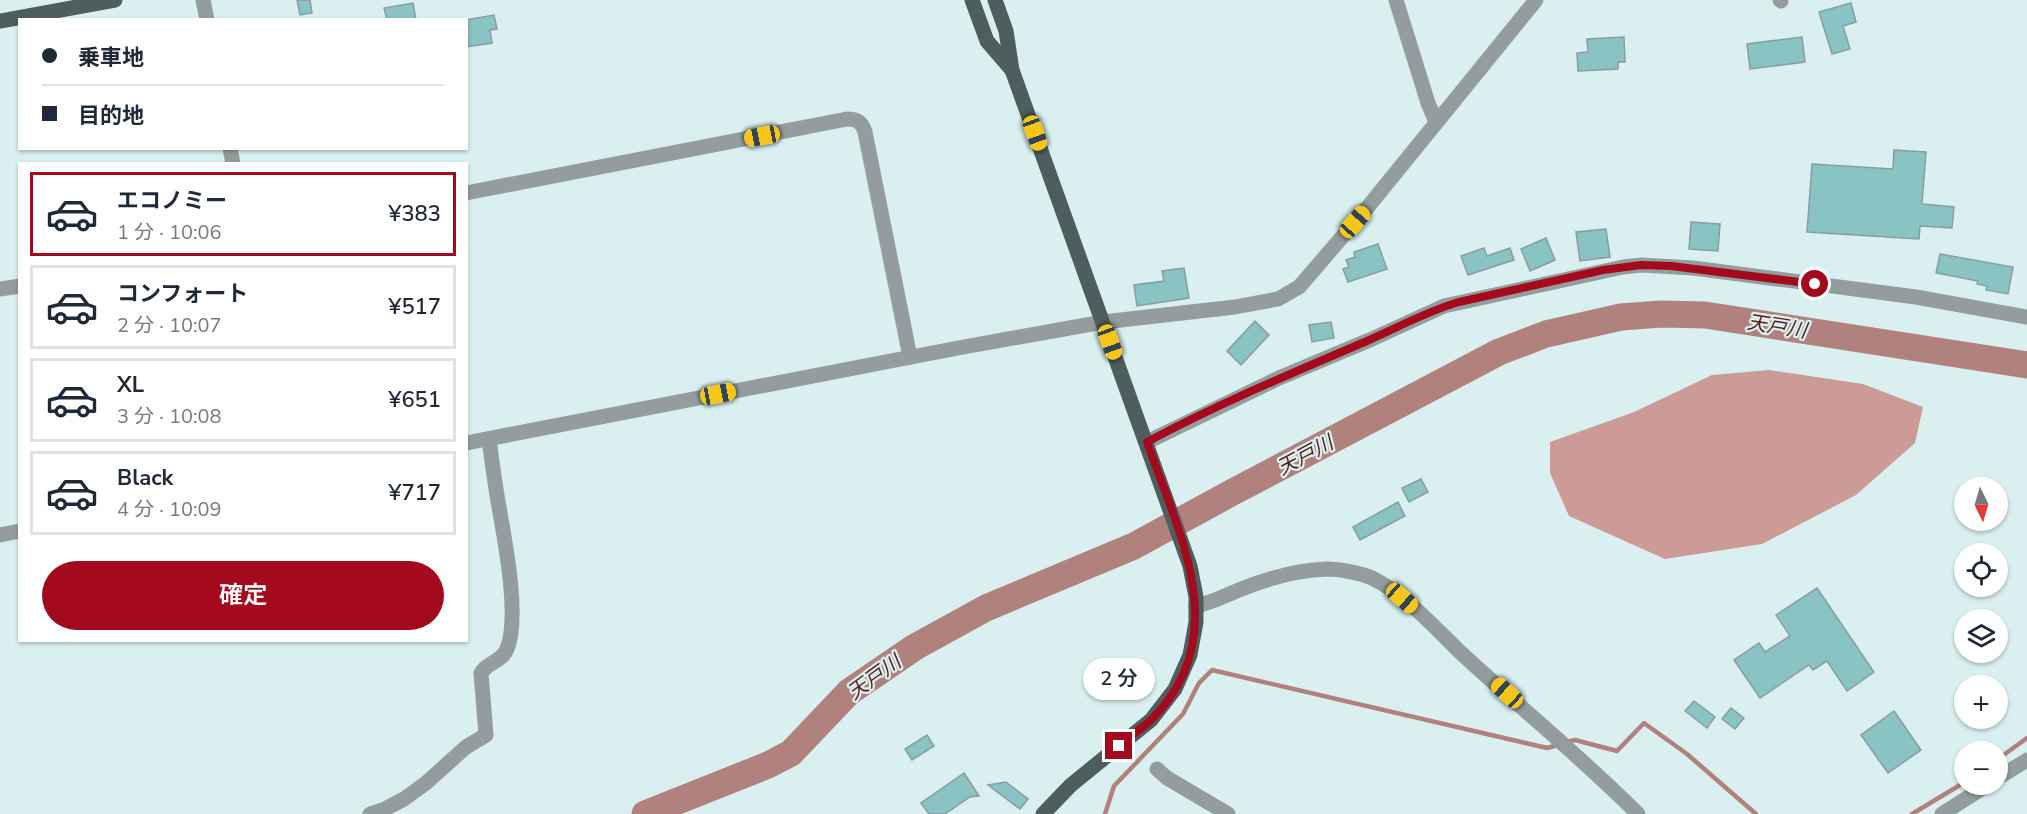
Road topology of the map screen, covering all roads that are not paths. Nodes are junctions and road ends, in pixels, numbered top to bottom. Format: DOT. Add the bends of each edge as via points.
graph roads {
  1 [pos="115,0"];
  2 [pos="203,0"];
  3 [pos="972,0"];
  4 [pos="995,0"];
  5 [pos="1396,0"];
  6 [pos="1536,0"];
  7 [pos="207,18"];
  8 [pos="0,21"];
  9 [pos="1012,70"];
  10 [pos="1436,122"];
  11 [pos="468,193"];
  12 [pos="18,286"];
  13 [pos="0,289"];
  14 [pos="2027,317"];
  15 [pos="1103,322"];
  16 [pos="910,357"];
  17 [pos="489,439"];
  18 [pos="1147,442"];
  19 [pos="468,443"];
  20 [pos="18,531"];
  21 [pos="0,535"];
  22 [pos="1196,606"];
  23 [pos="2027,760"];
  24 [pos="1157,769"];
  25 [pos="2008,772"];
  26 [pos="1971,795"];
  27 [pos="370,814"];
  28 [pos="1043,814"];
  29 [pos="1228,814"];
  30 [pos="1638,814"];
  31 [pos="1941,814"];
  1 -- 8 [label="main road"];
  2 -- 7 [label="street"];
  3 -- 9 [label="main road" via="987,41"];
  4 -- 9 [label="main road" via="1006,32"];
  5 -- 10 [label="street"];
  6 -- 10 [label="street"];
  9 -- 15 [label="main road"];
  10 -- 15 [label="street" via="1367,208 1289,294 1234,307"];
  11 -- 16 [label="street" via="856,119 865,132"];
  12 -- 13 [label="street"];
  14 -- 18 [label="street" via="1916,297 1671,266 1623,267 1444,306 1279,378"];
  15 -- 16 [label="street"];
  15 -- 18 [label="main road"];
  16 -- 17 [label="street"];
  17 -- 19 [label="street"];
  17 -- 27 [label="street" via="507,556 512,621 505,654 481,673 486,735 404,799"];
  18 -- 22 [label="main road" via="1190,566"];
  20 -- 21 [label="street"];
  22 -- 28 [label="main road" via="1190,655 1175,689 1151,720 1071,785"];
  22 -- 30 [label="street" via="1292,573 1329,569 1370,577 1428,620"];
  23 -- 25 [label="street"];
  24 -- 29 [label="street"];
  26 -- 31 [label="street"];
}
